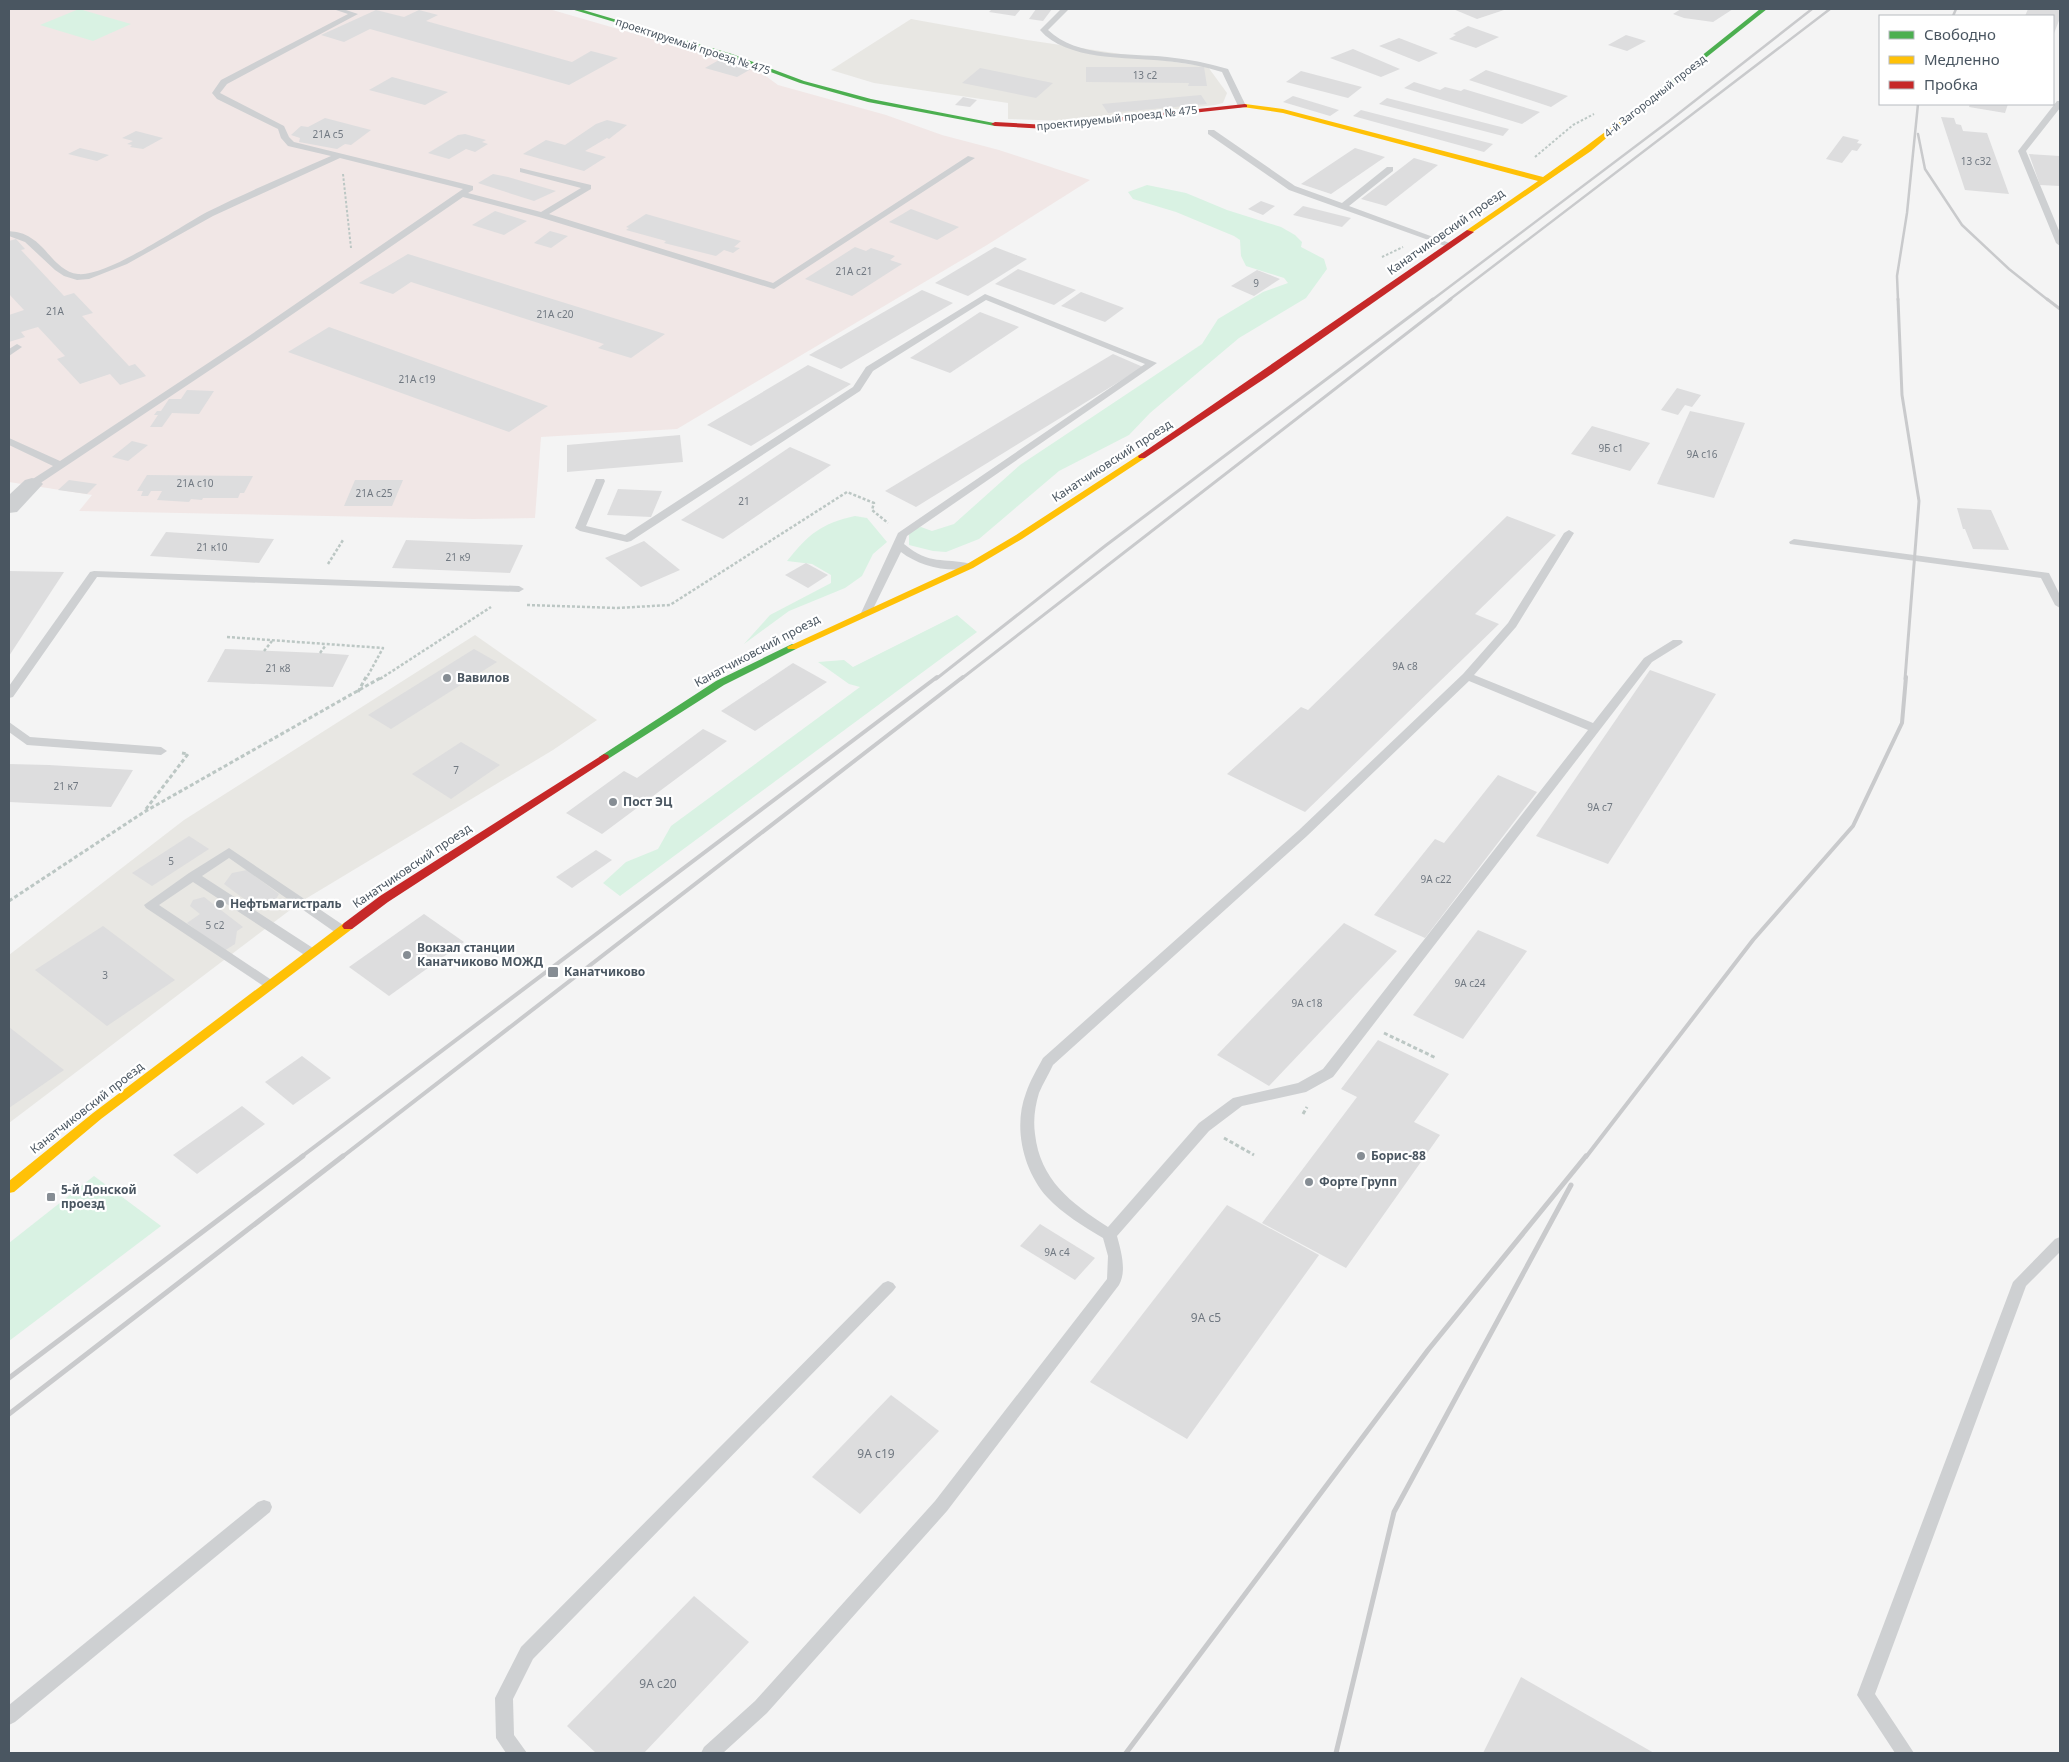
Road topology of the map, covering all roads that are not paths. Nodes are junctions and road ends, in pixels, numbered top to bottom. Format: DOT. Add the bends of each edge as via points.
graph roads {
  1 [pos="336,9"];
  2 [pos="574,9"];
  3 [pos="1065,9"];
  4 [pos="1764,9"];
  5 [pos="2060,103"];
  6 [pos="1242,106"];
  7 [pos="1211,132"];
  8 [pos="341,155"];
  9 [pos="971,158"];
  10 [pos="1390,169"];
  11 [pos="523,170"];
  12 [pos="1544,180"];
  13 [pos="461,194"];
  14 [pos="1344,206"];
  15 [pos="542,215"];
  16 [pos="9,234"];
  17 [pos="2060,243"];
  18 [pos="1451,245"];
  19 [pos="17,347"];
  20 [pos="9,353"];
  21 [pos="9,441"];
  22 [pos="60,465"];
  23 [pos="600,480"];
  24 [pos="32,484"];
  25 [pos="9,507"];
  26 [pos="1569,533"];
  27 [pos="901,540"];
  28 [pos="1794,542"];
  29 [pos="970,566"];
  30 [pos="519,589"];
  31 [pos="2060,605"];
  32 [pos="866,613"];
  33 [pos="1677,642"];
  34 [pos="1467,676"];
  35 [pos="9,694"];
  36 [pos="1594,728"];
  37 [pos="10,730"];
  38 [pos="161,751"];
  39 [pos="193,876"];
  40 [pos="341,930"];
  41 [pos="311,953"];
  42 [pos="268,984"];
  43 [pos="9,1188"];
  44 [pos="1109,1236"];
  45 [pos="2060,1243"];
  46 [pos="888,1287"];
  47 [pos="264,1506"];
  48 [pos="9,1716"];
  49 [pos="518,1753"];
  50 [pos="710,1753"];
  51 [pos="1905,1753"];
  1 -- 8 [label="lane" via="354,14 224,82 216,92 281,128 291,144"];
  2 -- 6 [label="street, проектируемый проезд № 475" via="730,55 802,82 912,110 995,124 1047,126"];
  3 -- 6 [label="lane" via="1044,30 1061,44 1114,55 1205,63 1225,71"];
  4 -- 12 [label="street, 4-й Загородный проезд" via="1588,149"];
  5 -- 17 [label="lane" via="2022,151"];
  6 -- 12 [label="street, проектируемый проезд № 475" via="1282,111"];
  7 -- 14 [label="lane" via="1292,188"];
  8 -- 13 [label="lane" via="470,188"];
  8 -- 16 [label="lane" via="209,215 108,270 86,276 77,277 59,270 27,238"];
  9 -- 15 [label="lane" via="774,286"];
  10 -- 14 [label="lane"];
  11 -- 15 [label="lane" via="588,187"];
  12 -- 18 [label="street, Канатчиковский проезд"];
  13 -- 15 [label="lane"];
  13 -- 22 [label="lane"];
  14 -- 18 [label="lane"];
  18 -- 29 [label="street, Канатчиковский проезд" via="1128,467"];
  19 -- 20 [label="lane"];
  21 -- 22 [label="lane"];
  22 -- 24 [label="lane"];
  23 -- 27 [label="lane" via="580,528 627,539 857,389 869,368 986,297 1152,363"];
  24 -- 25 [label="street"];
  26 -- 34 [label="lane" via="1512,625"];
  27 -- 29 [label="lane" via="914,558 934,565"];
  27 -- 32 [label="lane"];
  28 -- 31 [label="lane" via="2045,575"];
  29 -- 32 [label="street, Канатчиковский проезд"];
  30 -- 35 [label="lane" via="94,574"];
  32 -- 40 [label="street, Канатчиковский проезд" via="720,683"];
  33 -- 36 [label="lane" via="1648,660"];
  34 -- 36 [label="lane"];
  34 -- 44 [label="lane" via="1302,833 1048,1062 1032,1094 1027,1120 1030,1150 1046,1185 1076,1213"];
  36 -- 44 [label="lane" via="1328,1072 1301,1088 1238,1102 1204,1127"];
  37 -- 38 [label="lane" via="26,742"];
  39 -- 40 [label="lane" via="229,852"];
  39 -- 41 [label="lane"];
  39 -- 42 [label="lane" via="150,905"];
  40 -- 41 [label="street, Канатчиковский проезд"];
  41 -- 42 [label="street, Канатчиковский проезд"];
  42 -- 43 [label="street, Канатчиковский проезд"];
  44 -- 50 [label="lane" via="1115,1256 1114,1281 941,1506 760,1707"];
  45 -- 51 [label="lane" via="2020,1282 1866,1695"];
  46 -- 49 [label="lane" via="527,1653 504,1698 505,1738"];
  47 -- 48 [label="lane"];
}
